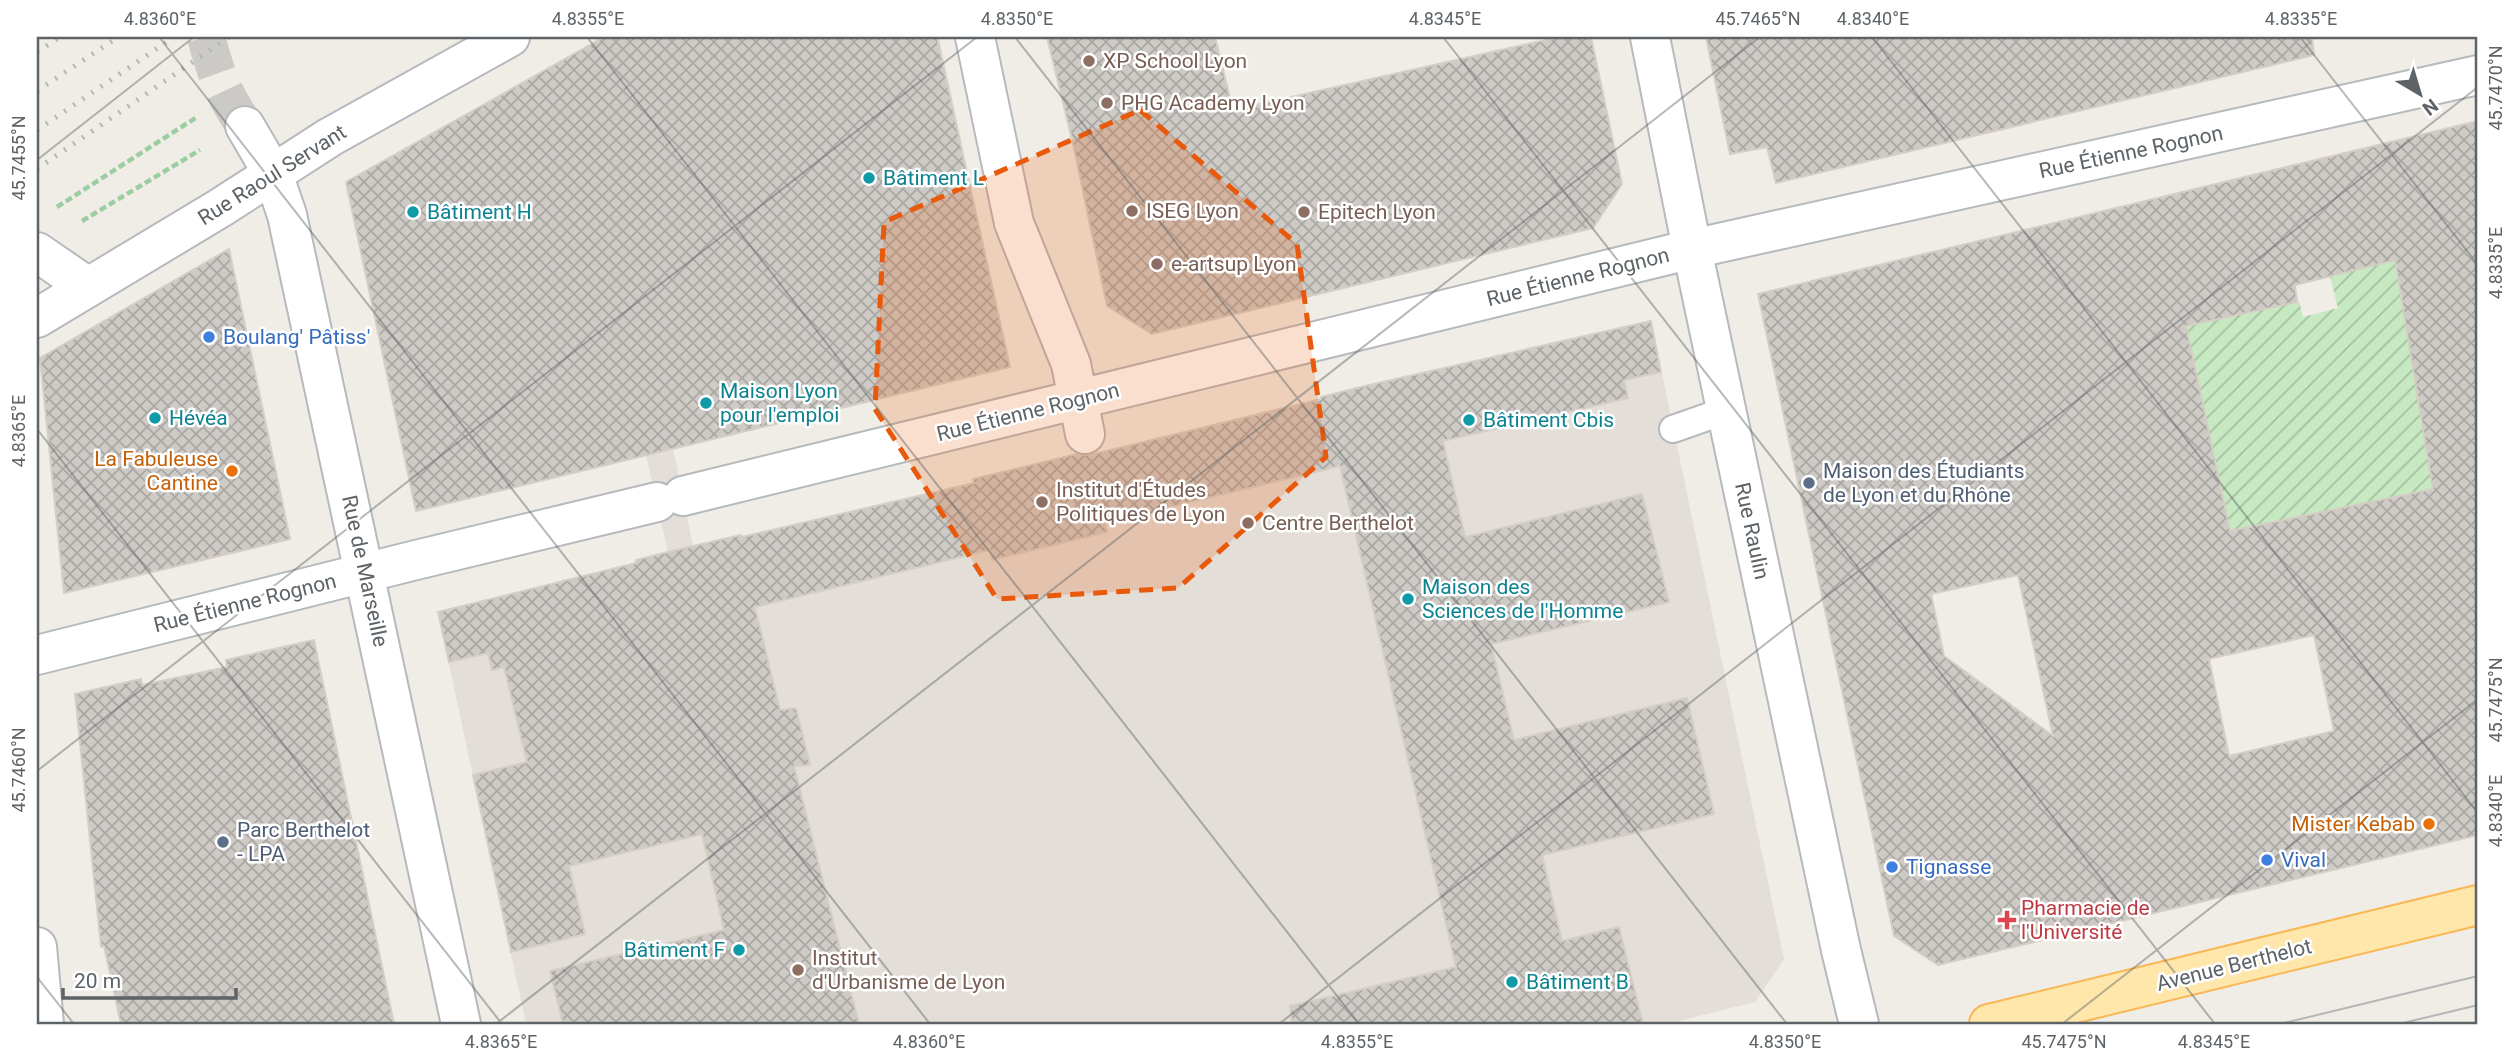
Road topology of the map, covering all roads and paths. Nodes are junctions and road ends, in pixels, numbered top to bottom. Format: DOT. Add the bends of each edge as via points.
graph roads {
  1 [pos="510,37"];
  2 [pos="975,37"];
  3 [pos="1650,37"];
  4 [pos="2478,75"];
  5 [pos="207,110"];
  6 [pos="245,126"];
  7 [pos="273,174"];
  8 [pos="47,213"];
  9 [pos="1692,249"];
  10 [pos="37,252"];
  11 [pos="88,287"];
  12 [pos="37,318"];
  13 [pos="1727,410"];
  14 [pos="1082,417"];
  15 [pos="1673,429"];
  16 [pos="365,572"];
  17 [pos="37,655"];
  18 [pos="2478,905"];
  19 [pos="37,947"];
  20 [pos="44,1024"];
  21 [pos="461,1024"];
  22 [pos="1859,1024"];
  23 [pos="1989,1024"];
  1 -- 7 [label="street, Rue Raoul Servant" via="330,137"];
  2 -- 14 [label="street" via="1014,223 1072,364"];
  3 -- 9 [label="street, Rue Raulin"];
  4 -- 9 [label="street, Rue Étienne Rognon"];
  5 -- 8 [label="path"];
  6 -- 7 [label="street, Rue de Marseille"];
  7 -- 11 [label="street, Rue Raoul Servant"];
  7 -- 16 [label="street, Rue de Marseille" via="288,215"];
  9 -- 13 [label="street, Rue Raulin"];
  9 -- 14 [label="street, Rue Étienne Rognon"];
  10 -- 11 [label="street"];
  11 -- 12 [label="street, Rue Raoul Servant"];
  13 -- 15 [label="lane"];
  13 -- 22 [label="street, Rue Raulin"];
  14 -- 16 [label="street, Rue Étienne Rognon" via="670,499"];
  16 -- 17 [label="street, Rue Étienne Rognon"];
  16 -- 21 [label="street, Rue de Marseille"];
  18 -- 23 [label="main road, Avenue Berthelot"];
  19 -- 20 [label="street"];
}
